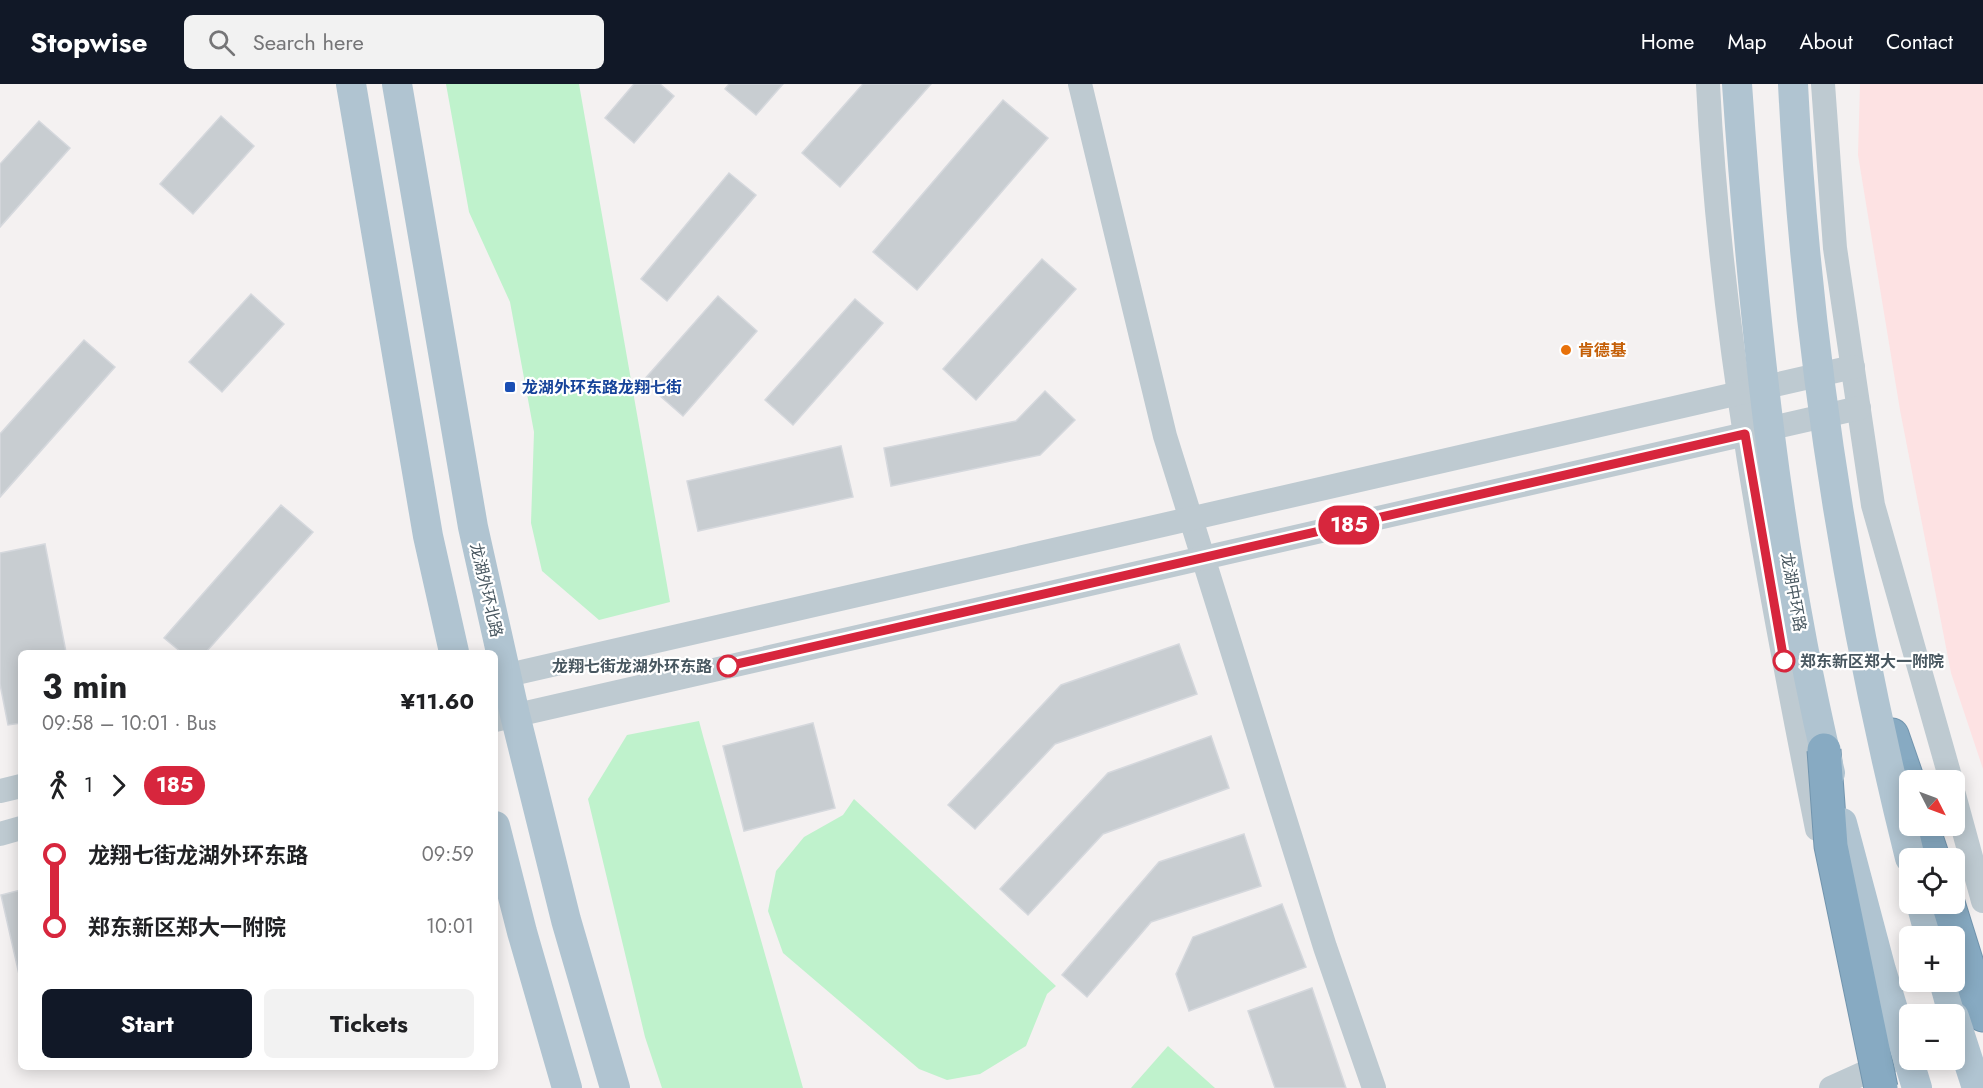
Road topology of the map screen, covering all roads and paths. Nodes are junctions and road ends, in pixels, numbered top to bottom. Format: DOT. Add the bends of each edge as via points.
graph roads {
  1 [pos="351,84"];
  2 [pos="397,84"];
  3 [pos="1080,84"];
  4 [pos="1708,84"];
  5 [pos="1737,84"];
  6 [pos="1793,84"];
  7 [pos="1823,84"];
  8 [pos="1853,367"];
  9 [pos="1738,394"];
  10 [pos="1859,408"];
  11 [pos="1745,434"];
  12 [pos="1191,519"];
  13 [pos="1203,558"];
  14 [pos="1862,641"];
  15 [pos="454,650"];
  16 [pos="495,650"];
  17 [pos="500,676"];
  18 [pos="505,717"];
  19 [pos="1824,750"];
  20 [pos="1904,770"];
  21 [pos="1947,770"];
  22 [pos="18,787"];
  23 [pos="0,791"];
  24 [pos="18,829"];
  25 [pos="0,834"];
  26 [pos="1965,835"];
  27 [pos="498,838"];
  28 [pos="1908,848"];
  29 [pos="1983,901"];
  30 [pos="1951,914"];
  31 [pos="1983,1015"];
  32 [pos="1983,1020"];
  33 [pos="1965,1028"];
  34 [pos="1965,1050"];
  35 [pos="1899,1061"];
  36 [pos="1870,1083"];
  37 [pos="567,1088"];
  38 [pos="615,1088"];
  39 [pos="1374,1088"];
  40 [pos="1831,1088"];
  41 [pos="1917,1088"];
  42 [pos="1977,1088"];
  1 -- 15 [label="main road" via="428,536"];
  2 -- 16 [label="main road, 龙湖外环北路"];
  3 -- 12 [label="street" via="1165,436"];
  4 -- 9 [label="street"];
  5 -- 19 [label="main road, 龙湖中环路, bridge" via="1753,284 1781,521"];
  6 -- 14 [label="main road, bridge" via="1812,324"];
  7 -- 8 [label="street" via="1835,248"];
  8 -- 9 [label="street"];
  8 -- 10 [label="street"];
  9 -- 11 [label="street"];
  9 -- 12 [label="street"];
  10 -- 11 [label="street"];
  10 -- 21 [label="street" via="1873,505"];
  11 -- 13 [label="street"];
  11 -- 36 [label="street" via="1774,615"];
  12 -- 13 [label="street"];
  12 -- 17 [label="street"];
  13 -- 18 [label="street"];
  13 -- 39 [label="street" via="1325,946"];
  14 -- 20 [label="highway, bridge"];
  14 -- 28 [label="main road, bridge"];
  17 -- 18 [label="main road, 龙湖外环北路"];
  18 -- 38 [label="main road, 龙湖外环北路"];
  19 -- 36 [label="highway, bridge" via="1831,846"];
  19 -- 41 [label="main road, 龙湖中环路, bridge" via="1856,882"];
  22 -- 23 [label="street"];
  24 -- 25 [label="street"];
  26 -- 29 [label="street"];
  27 -- 37 [label="main road"];
  30 -- 31 [label="highway"];
  32 -- 33 [label="street"];
  34 -- 42 [label="main road, bridge"];
  35 -- 36 [label="street"];
  36 -- 40 [label="street"];
}
